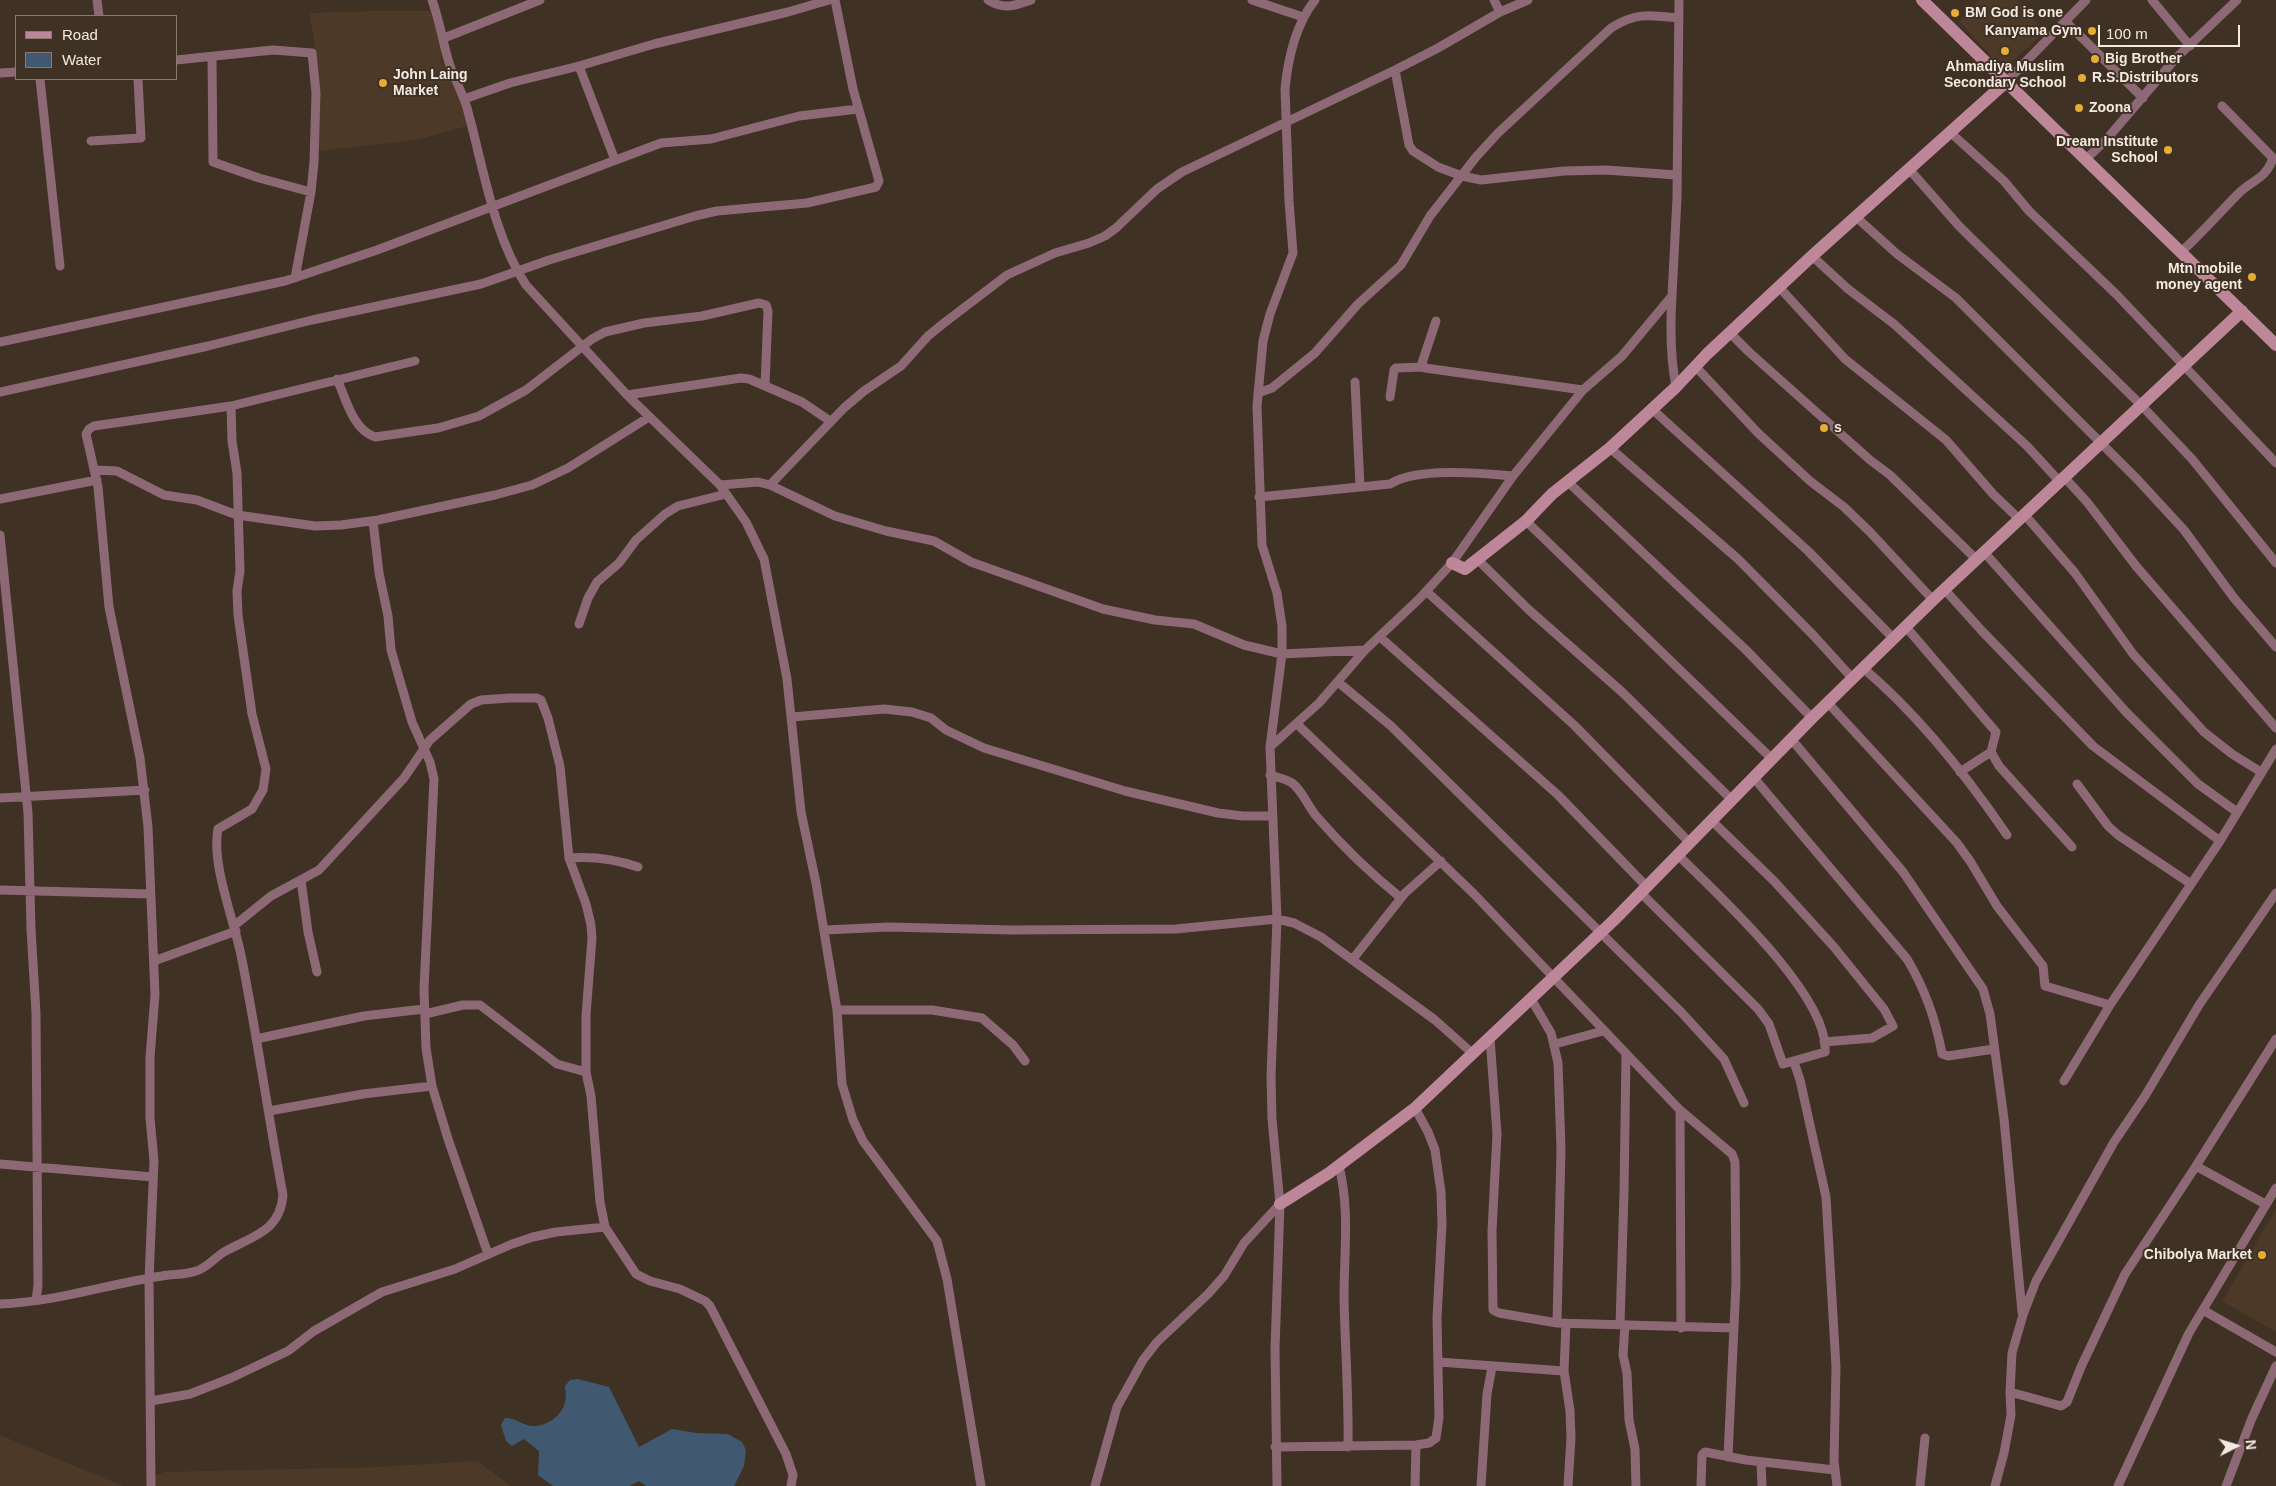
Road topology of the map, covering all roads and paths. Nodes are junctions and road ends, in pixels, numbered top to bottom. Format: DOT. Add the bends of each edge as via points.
graph roads {
  1 [pos="97,0"];
  2 [pos="432,0"];
  3 [pos="540,0"];
  4 [pos="829,0"];
  5 [pos="835,0"];
  6 [pos="988,0"];
  7 [pos="1031,0"];
  8 [pos="1252,0"];
  9 [pos="1315,0"];
  10 [pos="1494,0"];
  11 [pos="1528,0"];
  12 [pos="1679,0"];
  13 [pos="1922,0"];
  14 [pos="2086,0"];
  15 [pos="2152,0"];
  16 [pos="2237,0"];
  17 [pos="1500,12"];
  18 [pos="99,15"];
  19 [pos="1304,17"];
  20 [pos="1678,18"];
  21 [pos="2065,21"];
  22 [pos="444,38"];
  23 [pos="2190,46"];
  24 [pos="212,57"];
  25 [pos="178,60"];
  26 [pos="579,66"];
  27 [pos="1395,70"];
  28 [pos="15,72"];
  29 [pos="0,73"];
  30 [pos="40,80"];
  31 [pos="138,80"];
  32 [pos="2004,83"];
  33 [pos="464,98"];
  34 [pos="2143,98"];
  35 [pos="2222,106"];
  36 [pos="858,109"];
  37 [pos="1286,123"];
  38 [pos="1951,133"];
  39 [pos="91,141"];
  40 [pos="2086,159"];
  41 [pos="615,160"];
  42 [pos="1909,169"];
  43 [pos="1677,175"];
  44 [pos="1462,176"];
  45 [pos="311,192"];
  46 [pos="492,206"];
  47 [pos="1856,217"];
  48 [pos="2181,252"];
  49 [pos="1812,256"];
  50 [pos="60,266"];
  51 [pos="517,271"];
  52 [pos="295,278"];
  53 [pos="1779,287"];
  54 [pos="1672,296"];
  55 [pos="2242,311"];
  56 [pos="1436,321"];
  57 [pos="1730,333"];
  58 [pos="0,342"];
  59 [pos="2276,345"];
  60 [pos="584,346"];
  61 [pos="416,362"];
  62 [pos="1423,366"];
  63 [pos="1695,366"];
  64 [pos="2185,366"];
  65 [pos="337,379"];
  66 [pos="1355,382"];
  67 [pos="765,386"];
  68 [pos="1676,387"];
  69 [pos="1582,390"];
  70 [pos="0,392"];
  71 [pos="1258,393"];
  72 [pos="627,395"];
  73 [pos="1390,397"];
  74 [pos="231,406"];
  75 [pos="2142,406"];
  76 [pos="1652,409"];
  77 [pos="649,417"];
  78 [pos="830,421"];
  79 [pos="2102,444"];
  80 [pos="1610,448"];
  81 [pos="2276,463"];
  82 [pos="94,470"];
  83 [pos="1513,476"];
  84 [pos="96,480"];
  85 [pos="2062,480"];
  86 [pos="1568,482"];
  87 [pos="720,485"];
  88 [pos="770,485"];
  89 [pos="1360,487"];
  90 [pos="726,494"];
  91 [pos="1259,497"];
  92 [pos="0,499"];
  93 [pos="237,515"];
  94 [pos="2021,516"];
  95 [pos="1526,520"];
  96 [pos="374,521"];
  97 [pos="0,535"];
  98 [pos="1980,556"];
  99 [pos="1478,560"];
  100 [pos="1452,563"];
  101 [pos="2276,563"];
  102 [pos="1945,590"];
  103 [pos="1426,591"];
  104 [pos="1933,600"];
  105 [pos="579,624"];
  106 [pos="1906,627"];
  107 [pos="1380,637"];
  108 [pos="1894,639"];
  109 [pos="2276,647"];
  110 [pos="1366,650"];
  111 [pos="1282,654"];
  112 [pos="1863,668"];
  113 [pos="1853,679"];
  114 [pos="1338,682"];
  115 [pos="1828,703"];
  116 [pos="792,717"];
  117 [pos="1812,718"];
  118 [pos="1297,724"];
  119 [pos="2276,728"];
  120 [pos="1792,740"];
  121 [pos="1270,747"];
  122 [pos="423,749"];
  123 [pos="2276,749"];
  124 [pos="1991,752"];
  125 [pos="1772,759"];
  126 [pos="1960,772"];
  127 [pos="2261,772"];
  128 [pos="1270,774"];
  129 [pos="1754,778"];
  130 [pos="2077,784"];
  131 [pos="145,790"];
  132 [pos="0,798"];
  133 [pos="27,798"];
  134 [pos="1732,800"];
  135 [pos="2237,812"];
  136 [pos="1272,816"];
  137 [pos="1711,820"];
  138 [pos="2007,835"];
  139 [pos="2220,841"];
  140 [pos="1690,843"];
  141 [pos="2072,847"];
  142 [pos="1678,855"];
  143 [pos="569,858"];
  144 [pos="1441,861"];
  145 [pos="638,867"];
  146 [pos="301,880"];
  147 [pos="2191,884"];
  148 [pos="0,890"];
  149 [pos="29,890"];
  150 [pos="1644,890"];
  151 [pos="2276,893"];
  152 [pos="150,894"];
  153 [pos="1400,898"];
  154 [pos="1277,918"];
  155 [pos="235,928"];
  156 [pos="825,930"];
  157 [pos="1601,931"];
  158 [pos="154,960"];
  159 [pos="1352,960"];
  160 [pos="317,972"];
  161 [pos="1554,979"];
  162 [pos="1531,999"];
  163 [pos="2110,1005"];
  164 [pos="837,1010"];
  165 [pos="424,1011"];
  166 [pos="1603,1031"];
  167 [pos="1490,1038"];
  168 [pos="256,1039"];
  169 [pos="2276,1039"];
  170 [pos="1824,1042"];
  171 [pos="1555,1044"];
  172 [pos="1994,1049"];
  173 [pos="1472,1053"];
  174 [pos="1626,1054"];
  175 [pos="1025,1061"];
  176 [pos="1794,1062"];
  177 [pos="586,1072"];
  178 [pos="2064,1081"];
  179 [pos="432,1086"];
  180 [pos="1744,1103"];
  181 [pos="1415,1108"];
  182 [pos="1680,1110"];
  183 [pos="269,1111"];
  184 [pos="0,1164"];
  185 [pos="1339,1166"];
  186 [pos="2196,1166"];
  187 [pos="38,1167"];
  188 [pos="153,1176"];
  189 [pos="2276,1188"];
  190 [pos="1280,1204"];
  191 [pos="2265,1204"];
  192 [pos="605,1227"];
  193 [pos="488,1254"];
  194 [pos="149,1279"];
  195 [pos="36,1300"];
  196 [pos="0,1304"];
  197 [pos="2203,1310"];
  198 [pos="2023,1315"];
  199 [pos="1562,1323"];
  200 [pos="1623,1325"];
  201 [pos="1681,1328"];
  202 [pos="1734,1328"];
  203 [pos="2276,1352"];
  204 [pos="1439,1362"];
  205 [pos="2276,1366"];
  206 [pos="1492,1367"];
  207 [pos="1564,1371"];
  208 [pos="2010,1392"];
  209 [pos="152,1401"];
  210 [pos="1925,1438"];
  211 [pos="1416,1446"];
  212 [pos="1275,1447"];
  213 [pos="1348,1447"];
  214 [pos="1728,1457"];
  215 [pos="1761,1462"];
  216 [pos="1835,1470"];
  217 [pos="151,1486"];
  218 [pos="791,1486"];
  219 [pos="981,1486"];
  220 [pos="1095,1486"];
  221 [pos="1277,1486"];
  222 [pos="1415,1486"];
  223 [pos="1481,1486"];
  224 [pos="1568,1486"];
  225 [pos="1636,1486"];
  226 [pos="1701,1486"];
  227 [pos="1762,1486"];
  228 [pos="1837,1486"];
  229 [pos="1920,1486"];
  230 [pos="1995,1486"];
  231 [pos="2118,1486"];
  232 [pos="2226,1486"];
  1 -- 18 [label="street"];
  2 -- 22 [label="street"];
  3 -- 22 [label="street"];
  4 -- 26 [label="street"];
  5 -- 36 [label="street"];
  6 -- 7 [label="street" via="1011,7"];
  8 -- 19 [label="street"];
  9 -- 19 [label="street"];
  10 -- 17 [label="street"];
  11 -- 17 [label="street"];
  12 -- 20 [label="street"];
  13 -- 32 [label="street"];
  14 -- 21 [label="street"];
  15 -- 23 [label="street"];
  16 -- 23 [label="street"];
  17 -- 27 [label="street"];
  19 -- 37 [label="street" via="1295,37 1286,74"];
  20 -- 43 [label="street"];
  20 -- 44 [label="street" via="1642,15 1626,18 1611,28 1498,133"];
  21 -- 32 [label="street"];
  21 -- 34 [label="street"];
  22 -- 33 [label="street" via="451,68"];
  23 -- 34 [label="street" via="2161,74"];
  24 -- 25 [label="street"];
  24 -- 45 [label="street" via="213,162"];
  24 -- 45 [label="street" via="284,50 312,53 316,93"];
  26 -- 33 [label="street"];
  26 -- 41 [label="street"];
  27 -- 37 [label="street"];
  27 -- 44 [label="street" via="1409,145 1438,167"];
  28 -- 29 [label="street"];
  30 -- 50 [label="street"];
  31 -- 39 [label="street" via="141,138"];
  32 -- 38 [label="street"];
  32 -- 40 [label="street"];
  33 -- 46 [label="street"];
  34 -- 40 [label="street"];
  35 -- 48 [label="street" via="2272,161 2265,175 2241,190 2205,231"];
  36 -- 41 [label="street" via="799,116 711,139 661,143"];
  36 -- 51 [label="street" via="879,181 876,187 807,203 702,214"];
  37 -- 71 [label="street" via="1293,253 1270,314 1263,342"];
  37 -- 78 [label="street" via="1182,172 1157,189 1105,236 1054,253 1007,275 928,336 901,366 864,390"];
  38 -- 42 [label="street"];
  38 -- 64 [label="street" via="2004,181"];
  40 -- 48 [label="street"];
  41 -- 46 [label="street"];
  42 -- 47 [label="street"];
  42 -- 75 [label="street" via="1959,226"];
  43 -- 44 [label="street" via="1606,170 1481,180"];
  43 -- 54 [label="street"];
  44 -- 71 [label="street" via="1430,216 1401,265 1358,304 1315,353 1272,388"];
  45 -- 52 [label="street"];
  46 -- 51 [label="street"];
  46 -- 52 [label="street"];
  47 -- 49 [label="street"];
  47 -- 79 [label="street" via="1897,254 1956,298"];
  48 -- 55 [label="street"];
  49 -- 53 [label="street"];
  49 -- 85 [label="street" via="1894,324"];
  51 -- 60 [label="street" via="526,285"];
  51 -- 70 [label="street" via="482,284"];
  52 -- 58 [label="street"];
  53 -- 57 [label="street"];
  53 -- 94 [label="street" via="1845,358 1946,440 1993,494"];
  54 -- 68 [label="street" via="1671,359"];
  54 -- 69 [label="street" via="1622,356"];
  55 -- 59 [label="street"];
  55 -- 64 [label="street"];
  56 -- 62 [label="street"];
  57 -- 63 [label="street"];
  57 -- 98 [label="street"];
  60 -- 65 [label="street" via="526,390 478,416 438,428 375,437 365,434 359,426"];
  60 -- 67 [label="street" via="605,332 621,327 702,316 759,303 766,305 768,311"];
  60 -- 72 [label="street"];
  61 -- 65 [label="street"];
  62 -- 69 [label="street" via="1458,374"];
  62 -- 73 [label="street" via="1396,368"];
  63 -- 68 [label="street"];
  63 -- 104 [label="street" via="1758,433 1870,532"];
  64 -- 75 [label="street"];
  64 -- 81 [label="street"];
  65 -- 74 [label="street"];
  66 -- 89 [label="street"];
  67 -- 72 [label="street" via="740,378"];
  67 -- 78 [label="street" via="802,402"];
  68 -- 76 [label="street"];
  69 -- 83 [label="street"];
  71 -- 91 [label="street"];
  72 -- 77 [label="street"];
  74 -- 82 [label="street" via="94,426 86,434"];
  74 -- 93 [label="street"];
  75 -- 79 [label="street"];
  75 -- 101 [label="street" via="2192,460"];
  76 -- 80 [label="street"];
  76 -- 108 [label="street" via="1808,551"];
  77 -- 87 [label="street"];
  77 -- 96 [label="street" via="568,468 532,485"];
  78 -- 88 [label="street"];
  79 -- 85 [label="street"];
  79 -- 109 [label="street" via="2184,530 2234,598"];
  80 -- 86 [label="street"];
  80 -- 113 [label="street" via="1738,559"];
  82 -- 84 [label="street"];
  82 -- 93 [label="street" via="117,471 164,495 196,500"];
  83 -- 89 [label="street" via="1419,474 1399,478 1390,484"];
  83 -- 100 [label="street"];
  84 -- 92 [label="street"];
  84 -- 131 [label="street" via="111,615"];
  85 -- 94 [label="street"];
  85 -- 119 [label="street" via="2088,502 2136,566"];
  86 -- 95 [label="street"];
  86 -- 117 [label="street" via="1746,650"];
  87 -- 88 [label="street" via="758,482"];
  87 -- 90 [label="street"];
  88 -- 111 [label="street" via="835,516 934,541 971,562 1103,608 1155,620 1194,624 1244,645"];
  89 -- 91 [label="street"];
  90 -- 105 [label="street" via="678,506 665,514 597,582"];
  90 -- 116 [label="street" via="746,522 764,559"];
  91 -- 111 [label="street" via="1262,545 1280,604"];
  93 -- 96 [label="street" via="314,526"];
  93 -- 155 [label="street" via="238,614 252,714 266,769 265,782 252,809 218,829 223,882"];
  94 -- 98 [label="street"];
  94 -- 127 [label="street" via="2075,572 2133,654 2178,704 2216,742"];
  95 -- 99 [label="street"];
  95 -- 125 [label="street"];
  96 -- 122 [label="street" via="391,650"];
  97 -- 133 [label="street"];
  98 -- 102 [label="street"];
  98 -- 135 [label="street" via="2198,784"];
  99 -- 100 [label="street" via="1466,568"];
  99 -- 134 [label="street" via="1622,692"];
  100 -- 103 [label="street"];
  102 -- 104 [label="street"];
  102 -- 139 [label="street" via="2093,746"];
  103 -- 107 [label="street"];
  103 -- 140 [label="street" via="1574,724"];
  104 -- 106 [label="street"];
  106 -- 108 [label="street"];
  106 -- 124 [label="street" via="1994,728 1997,736"];
  107 -- 110 [label="street"];
  107 -- 150 [label="street" via="1558,795"];
  108 -- 112 [label="street"];
  110 -- 111 [label="street"];
  110 -- 114 [label="street"];
  111 -- 121 [label="street"];
  112 -- 113 [label="street"];
  112 -- 126 [label="street" via="1901,702"];
  113 -- 115 [label="street"];
  114 -- 118 [label="street"];
  114 -- 157 [label="street" via="1391,726"];
  115 -- 117 [label="street"];
  115 -- 163 [label="street" via="1957,843 1997,906 2043,966 2045,986"];
  116 -- 136 [label="street" via="884,708 912,712 931,718 946,730 984,748 1090,781 1218,813"];
  116 -- 156 [label="street" via="801,812"];
  117 -- 120 [label="street"];
  118 -- 121 [label="street"];
  118 -- 144 [label="street"];
  120 -- 125 [label="street"];
  120 -- 172 [label="street" via="1903,872 1975,977 1987,999"];
  121 -- 128 [label="street"];
  122 -- 143 [label="street" via="476,701 541,700 560,766"];
  122 -- 146 [label="street" via="404,778 367,820 319,870"];
  122 -- 165 [label="street" via="434,779"];
  123 -- 127 [label="street"];
  124 -- 126 [label="street"];
  124 -- 141 [label="street" via="1999,766"];
  125 -- 129 [label="street"];
  126 -- 138 [label="street"];
  127 -- 135 [label="street"];
  128 -- 136 [label="street"];
  128 -- 153 [label="street" via="1292,783 1308,807 1348,851"];
  129 -- 134 [label="street"];
  129 -- 172 [label="street" via="1907,959 1930,1004 1942,1054 1948,1056"];
  130 -- 147 [label="street" via="2118,835"];
  131 -- 133 [label="street"];
  131 -- 152 [label="street"];
  132 -- 133 [label="street"];
  133 -- 149 [label="street"];
  134 -- 137 [label="street"];
  135 -- 139 [label="street"];
  136 -- 154 [label="street"];
  137 -- 140 [label="street"];
  137 -- 170 [label="street" via="1774,880 1884,1009 1893,1026 1865,1040"];
  139 -- 147 [label="street"];
  140 -- 142 [label="street"];
  142 -- 150 [label="street"];
  142 -- 170 [label="street" via="1788,972 1819,1023"];
  143 -- 145 [label="street" via="601,858"];
  143 -- 177 [label="street" via="591,925"];
  144 -- 153 [label="street"];
  144 -- 161 [label="street"];
  146 -- 155 [label="street" via="271,896"];
  146 -- 160 [label="street"];
  147 -- 163 [label="street"];
  148 -- 149 [label="street"];
  149 -- 152 [label="street"];
  149 -- 187 [label="street" via="36,1013"];
  150 -- 157 [label="street"];
  150 -- 176 [label="street" via="1758,1009 1769,1024 1783,1064"];
  151 -- 198 [label="street" via="2199,1005 2114,1142 2036,1281"];
  152 -- 158 [label="street"];
  153 -- 159 [label="street"];
  154 -- 156 [label="street" via="1176,928 1011,930 889,927"];
  154 -- 159 [label="street" via="1314,933"];
  154 -- 190 [label="street" via="1270,1076"];
  155 -- 158 [label="street"];
  155 -- 168 [label="street"];
  156 -- 164 [label="street"];
  157 -- 161 [label="street"];
  157 -- 180 [label="street" via="1719,1052 1729,1066"];
  158 -- 188 [label="street" via="150,1057"];
  159 -- 173 [label="street" via="1435,1020"];
  161 -- 162 [label="street"];
  161 -- 166 [label="street"];
  162 -- 167 [label="street"];
  162 -- 171 [label="street"];
  163 -- 178 [label="street"];
  164 -- 175 [label="street" via="932,1010 982,1018 1014,1046"];
  164 -- 219 [label="street" via="842,1084 852,1120 876,1159 937,1241"];
  165 -- 168 [label="street" via="364,1016"];
  165 -- 177 [label="street" via="480,1005 556,1064"];
  165 -- 179 [label="street"];
  166 -- 171 [label="street"];
  166 -- 174 [label="street"];
  167 -- 173 [label="street"];
  167 -- 199 [label="street" via="1497,1134 1492,1231 1493,1310"];
  168 -- 183 [label="street"];
  169 -- 186 [label="street"];
  170 -- 176 [label="street" via="1825,1052"];
  171 -- 199 [label="street" via="1561,1149"];
  172 -- 198 [label="street"];
  173 -- 181 [label="street"];
  174 -- 182 [label="street"];
  174 -- 200 [label="street"];
  176 -- 216 [label="street" via="1826,1197 1836,1367"];
  177 -- 192 [label="street"];
  179 -- 183 [label="street"];
  179 -- 193 [label="street"];
  181 -- 185 [label="street"];
  181 -- 204 [label="street" via="1435,1150 1441,1192 1437,1318"];
  182 -- 201 [label="street"];
  182 -- 202 [label="street" via="1725,1147 1735,1162"];
  183 -- 194 [label="street" via="283,1195 280,1214 255,1237 224,1252 198,1271"];
  184 -- 187 [label="street"];
  185 -- 190 [label="street"];
  185 -- 213 [label="street" via="1347,1212 1344,1294"];
  186 -- 191 [label="street"];
  186 -- 208 [label="street" via="2126,1274 2067,1402 2061,1406"];
  187 -- 188 [label="street"];
  187 -- 195 [label="street"];
  188 -- 194 [label="street"];
  189 -- 191 [label="street"];
  190 -- 212 [label="street"];
  190 -- 220 [label="street" via="1244,1242 1224,1276 1143,1360 1117,1406"];
  191 -- 197 [label="street"];
  192 -- 193 [label="street" via="541,1236"];
  192 -- 218 [label="street" via="636,1274 680,1289 705,1300 710,1306 786,1454 793,1471"];
  193 -- 209 [label="street" via="444,1273 382,1292 288,1351 231,1378 190,1394"];
  194 -- 195 [label="street"];
  194 -- 209 [label="street"];
  195 -- 196 [label="street"];
  197 -- 203 [label="street"];
  197 -- 231 [label="street" via="2169,1373"];
  198 -- 208 [label="street" via="2012,1354"];
  199 -- 200 [label="street"];
  199 -- 207 [label="street"];
  200 -- 201 [label="street"];
  200 -- 225 [label="street"];
  201 -- 202 [label="street"];
  202 -- 214 [label="street"];
  204 -- 206 [label="street"];
  204 -- 211 [label="street" via="1438,1432 1434,1442"];
  205 -- 232 [label="street"];
  206 -- 207 [label="street"];
  206 -- 223 [label="street" via="1486,1403"];
  207 -- 224 [label="street" via="1570,1411"];
  208 -- 230 [label="street" via="2011,1415"];
  209 -- 217 [label="street"];
  210 -- 229 [label="street"];
  211 -- 213 [label="street"];
  211 -- 222 [label="street"];
  212 -- 213 [label="street"];
  212 -- 221 [label="street"];
  214 -- 215 [label="street"];
  214 -- 226 [label="street" via="1703,1454"];
  215 -- 216 [label="street"];
  215 -- 227 [label="street"];
  216 -- 228 [label="street"];
}
